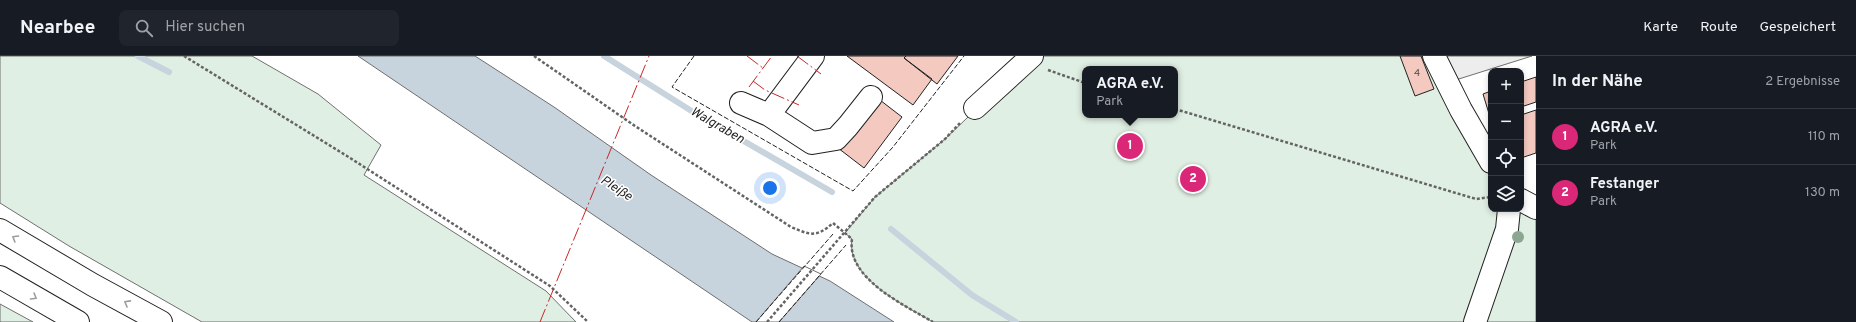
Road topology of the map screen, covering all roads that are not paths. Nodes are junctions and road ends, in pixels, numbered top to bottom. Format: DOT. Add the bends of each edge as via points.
graph roads {
  1 [pos="813,56"];
  2 [pos="1434,56"];
  3 [pos="1025,58"];
  4 [pos="871,97"];
  5 [pos="741,102"];
  6 [pos="975,108"];
  7 [pos="769,115"];
  8 [pos="1488,157"];
  9 [pos="1524,202"];
  10 [pos="1536,208"];
  11 [pos="1509,212"];
  12 [pos="0,230"];
  13 [pos="0,278"];
  14 [pos="78,322"];
  15 [pos="161,322"];
  16 [pos="1475,322"];
  1 -- 7 [label="main road"];
  2 -- 8 [label="main road"];
  3 -- 6 [label="main road"];
  4 -- 7 [label="main road" via="836,139 812,143"];
  5 -- 7 [label="main road"];
  9 -- 10 [label="main road"];
  11 -- 16 [label="main road" via="1507,229"];
  15 -- 12 [label="main road, one-way"];
  13 -- 14 [label="main road, one-way"];
}
